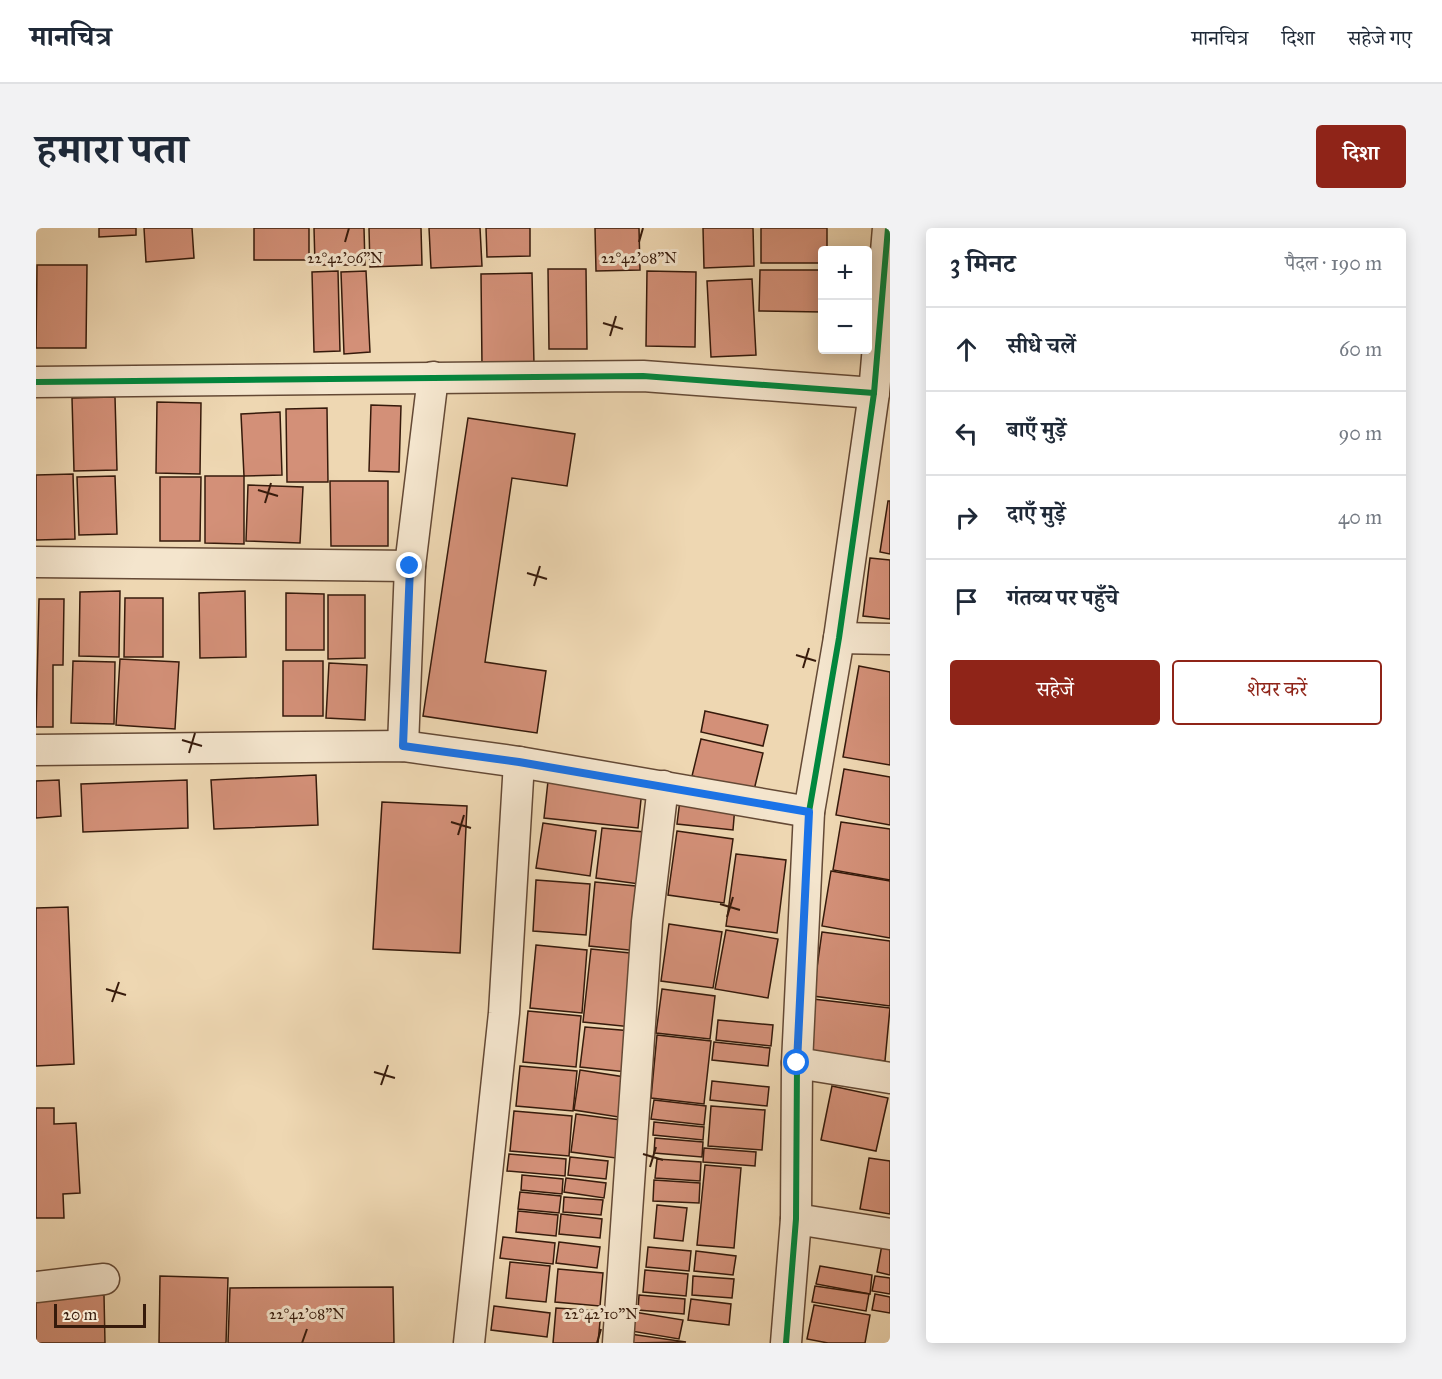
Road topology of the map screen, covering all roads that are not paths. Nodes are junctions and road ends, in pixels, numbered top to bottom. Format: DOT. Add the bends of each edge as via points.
graph roads {
  1 [pos="888,228"];
  2 [pos="434,377"];
  3 [pos="36,382"];
  4 [pos="874,393"];
  5 [pos="36,562"];
  6 [pos="410,566"];
  7 [pos="838,638"];
  8 [pos="890,639"];
  9 [pos="403,746"];
  10 [pos="36,750"];
  11 [pos="519,762"];
  12 [pos="663,786"];
  13 [pos="809,812"];
  14 [pos="797,1063"];
  15 [pos="890,1078"];
  16 [pos="796,1219"];
  17 [pos="890,1234"];
  18 [pos="104,1279"];
  19 [pos="36,1287"];
  20 [pos="469,1343"];
  21 [pos="618,1343"];
  22 [pos="786,1343"];
  1 -- 4 [label="street"];
  2 -- 3 [label="street"];
  2 -- 4 [label="street" via="643,376"];
  2 -- 6 [label="street"];
  4 -- 7 [label="street"];
  5 -- 6 [label="street"];
  6 -- 9 [label="street"];
  7 -- 8 [label="street"];
  7 -- 13 [label="street"];
  9 -- 10 [label="street"];
  9 -- 11 [label="street"];
  11 -- 12 [label="street"];
  11 -- 20 [label="street" via="504,1013"];
  12 -- 13 [label="street"];
  12 -- 21 [label="street" via="647,922"];
  13 -- 14 [label="street"];
  14 -- 15 [label="street"];
  14 -- 16 [label="street"];
  16 -- 17 [label="street"];
  16 -- 22 [label="street"];
  18 -- 19 [label="street"];
}
